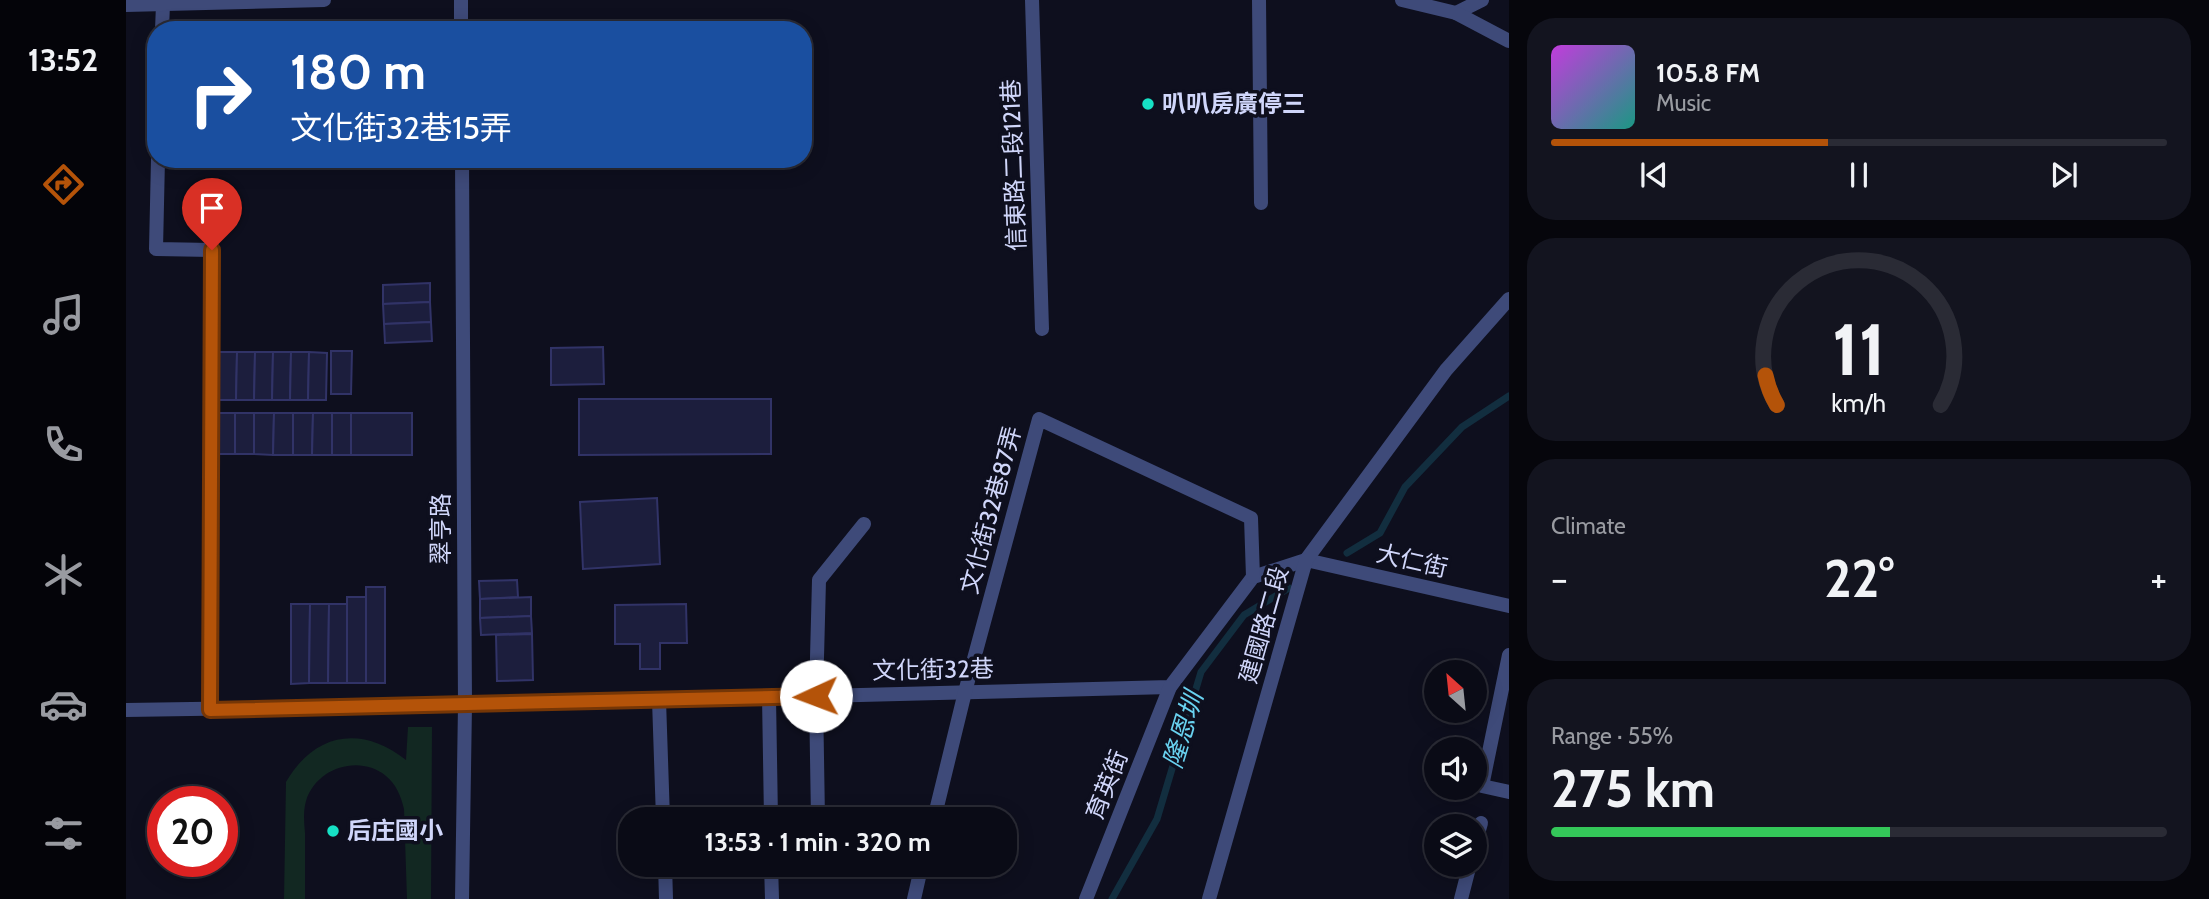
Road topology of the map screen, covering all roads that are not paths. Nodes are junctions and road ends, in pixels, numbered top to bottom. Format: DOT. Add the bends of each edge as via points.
graph roads {
  1 [pos="324,0"];
  2 [pos="461,0"];
  3 [pos="1032,0"];
  4 [pos="1259,0"];
  5 [pos="1402,0"];
  6 [pos="1482,0"];
  7 [pos="163,4"];
  8 [pos="126,5"];
  9 [pos="1456,7"];
  10 [pos="162,21"];
  11 [pos="461,21"];
  12 [pos="1509,41"];
  13 [pos="159,168"];
  14 [pos="461,168"];
  15 [pos="1261,203"];
  16 [pos="1509,299"];
  17 [pos="1042,329"];
  18 [pos="864,524"];
  19 [pos="1306,560"];
  20 [pos="1253,577"];
  21 [pos="1509,606"];
  22 [pos="1509,655"];
  23 [pos="1170,687"];
  24 [pos="965,692"];
  25 [pos="816,696"];
  26 [pos="769,697"];
  27 [pos="659,700"];
  28 [pos="465,705"];
  29 [pos="126,710"];
  30 [pos="210,710"];
  31 [pos="1509,792"];
  32 [pos="663,807"];
  33 [pos="771,807"];
  34 [pos="818,807"];
  35 [pos="937,807"];
  36 [pos="665,877"];
  37 [pos="771,877"];
  38 [pos="919,877"];
  39 [pos="1467,877"];
  40 [pos="462,899"];
  41 [pos="666,899"];
  42 [pos="772,899"];
  43 [pos="914,899"];
  44 [pos="1086,899"];
  45 [pos="1209,899"];
  46 [pos="1461,899"];
  1 -- 7 [label="street"];
  2 -- 11 [label="street"];
  3 -- 17 [label="street, 信東路二段121巷"];
  4 -- 15 [label="street"];
  5 -- 9 [label="street"];
  6 -- 9 [label="street"];
  7 -- 8 [label="street"];
  7 -- 10 [label="street"];
  9 -- 12 [label="street"];
  13 -- 30 [label="street" via="156,249 212,250"];
  14 -- 28 [label="street, 翠亨路"];
  16 -- 19 [label="street, 建國路二段" via="1446,370"];
  18 -- 25 [label="street" via="819,580"];
  19 -- 20 [label="street"];
  19 -- 21 [label="street, 大仁街"];
  19 -- 45 [label="street, 建國路二段"];
  20 -- 23 [label="street"];
  20 -- 24 [label="street, 文化街32巷87弄" via="1251,518 1039,419"];
  22 -- 31 [label="street" via="1482,786"];
  23 -- 24 [label="street, 文化街32巷"];
  23 -- 44 [label="street, 育英街"];
  24 -- 25 [label="street, 文化街32巷"];
  24 -- 35 [label="street"];
  25 -- 26 [label="street, 文化街32巷"];
  25 -- 34 [label="street"];
  26 -- 27 [label="street, 文化街32巷"];
  26 -- 33 [label="street"];
  27 -- 28 [label="street, 文化街32巷"];
  27 -- 32 [label="street"];
  28 -- 30 [label="street, 文化街32巷"];
  28 -- 40 [label="street, 翠亨路"];
  29 -- 30 [label="street, 文化街32巷"];
  36 -- 41 [label="street"];
  37 -- 42 [label="street"];
  38 -- 43 [label="street"];
  39 -- 46 [label="street"];
}
